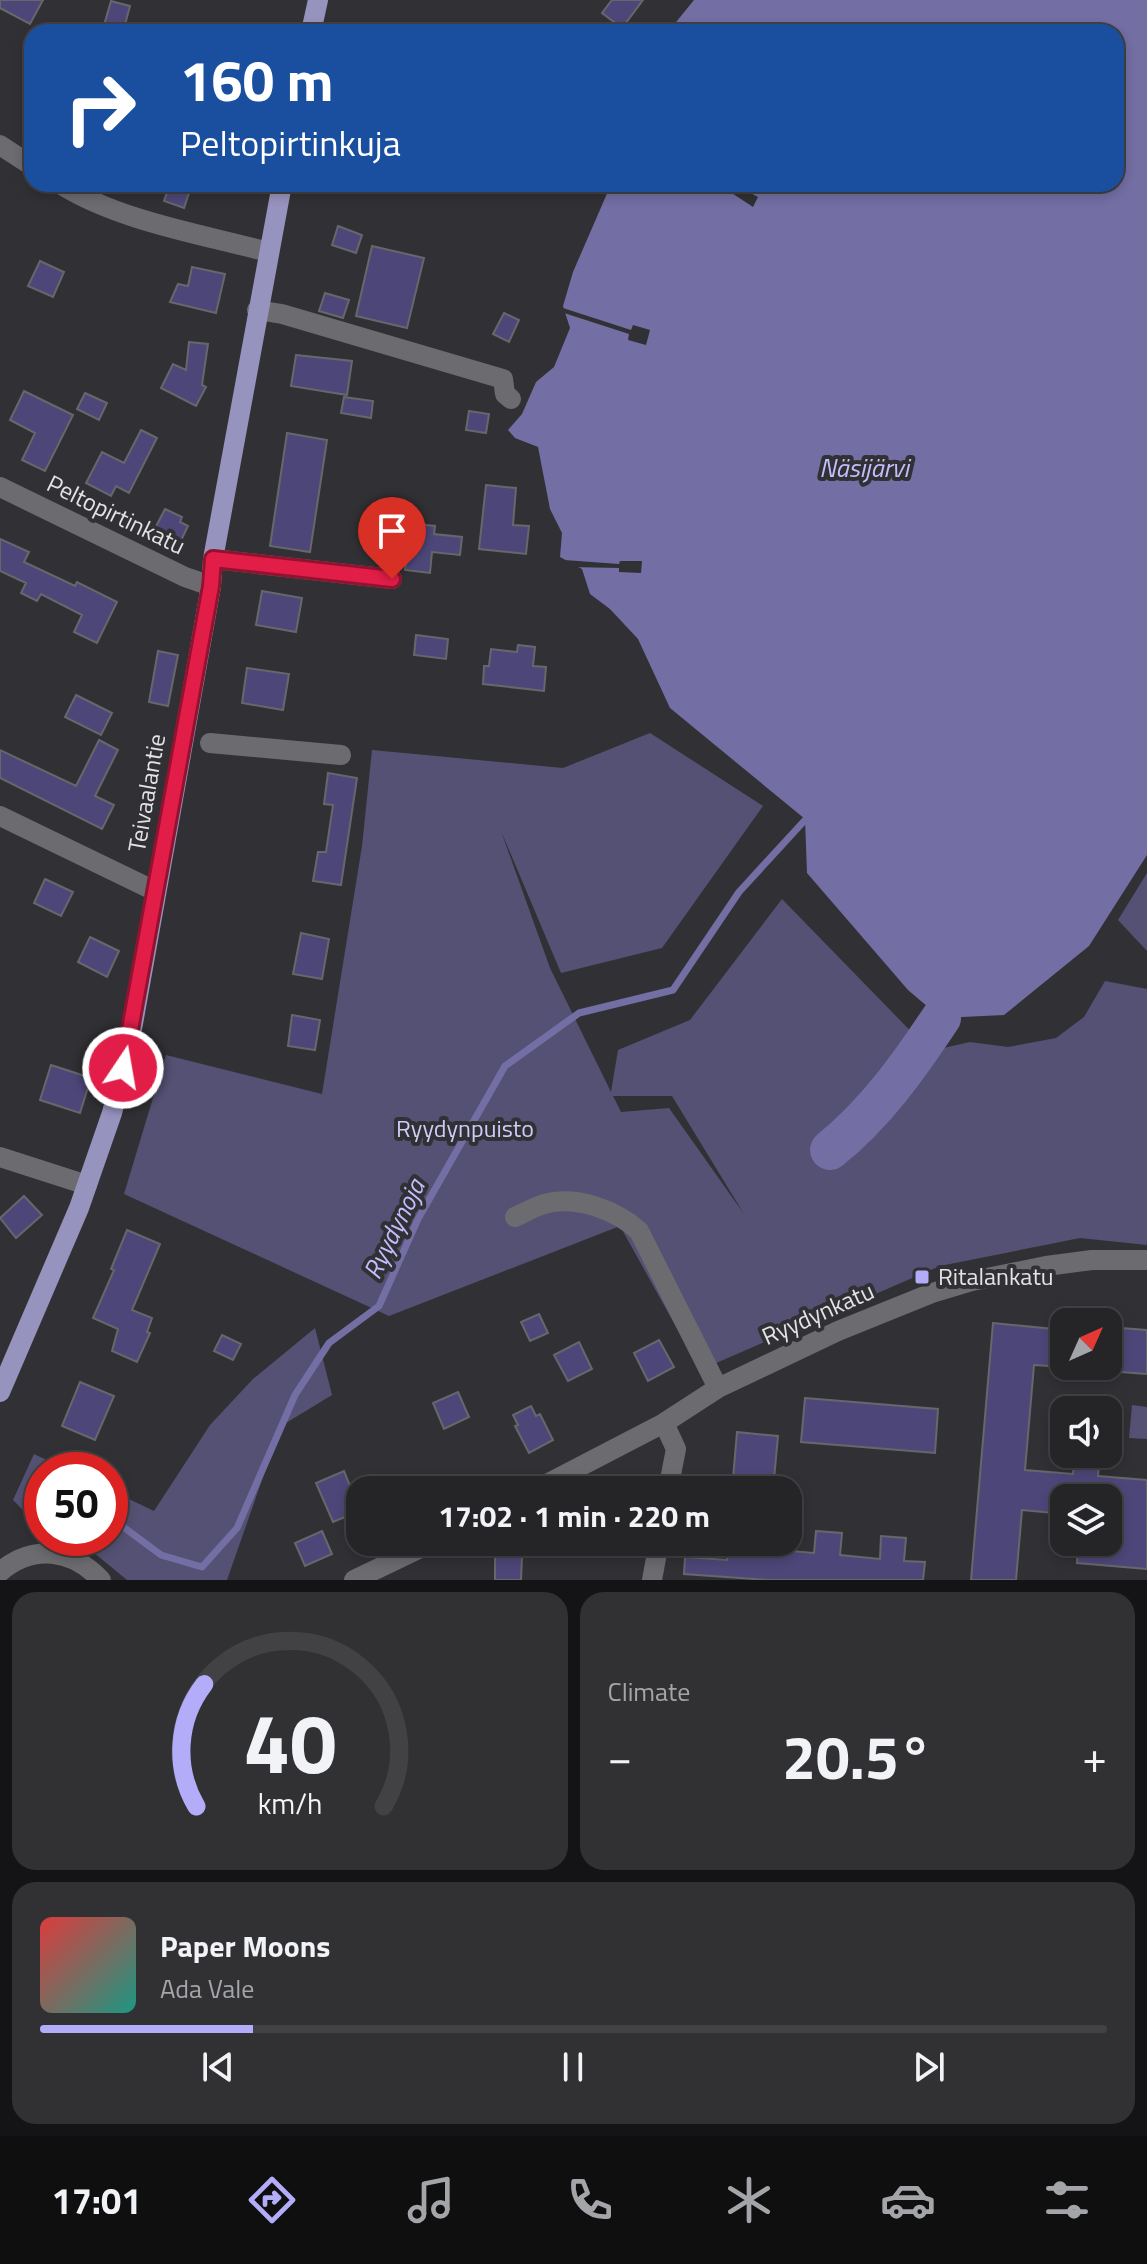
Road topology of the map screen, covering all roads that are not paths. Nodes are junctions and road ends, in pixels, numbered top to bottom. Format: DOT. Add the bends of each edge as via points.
graph roads {
  1 [pos="318,0"];
  2 [pos="313,24"];
  3 [pos="0,145"];
  4 [pos="24,161"];
  5 [pos="72,192"];
  6 [pos="280,192"];
  7 [pos="268,252"];
  8 [pos="257,310"];
  9 [pos="511,399"];
  10 [pos="0,487"];
  11 [pos="213,559"];
  12 [pos="392,579"];
  13 [pos="211,586"];
  14 [pos="210,743"];
  15 [pos="341,755"];
  16 [pos="0,816"];
  17 [pos="155,891"];
  18 [pos="0,1157"];
  19 [pos="87,1185"];
  20 [pos="515,1217"];
  21 [pos="1147,1260"];
  22 [pos="718,1388"];
  23 [pos="0,1392"];
  24 [pos="664,1423"];
  25 [pos="562,1476"];
  26 [pos="671,1476"];
  27 [pos="404,1556"];
  28 [pos="656,1556"];
  29 [pos="0,1572"];
  30 [pos="101,1580"];
  31 [pos="354,1580"];
  32 [pos="652,1580"];
  1 -- 2 [label="main road"];
  3 -- 4 [label="street"];
  5 -- 7 [label="street" via="127,214"];
  6 -- 7 [label="main road, Teivaalantie"];
  7 -- 8 [label="main road, Teivaalantie"];
  8 -- 9 [label="street" via="503,379"];
  8 -- 11 [label="main road, Teivaalantie"];
  10 -- 13 [label="street, Peltopirtinkatu"];
  11 -- 12 [label="street"];
  11 -- 13 [label="main road, Teivaalantie"];
  13 -- 17 [label="main road, Teivaalantie"];
  14 -- 15 [label="street"];
  16 -- 17 [label="street"];
  17 -- 19 [label="main road, Teivaalantie" via="129,1046"];
  18 -- 19 [label="street"];
  19 -- 23 [label="main road, Teivaalantie"];
  20 -- 22 [label="street" via="545,1203 580,1203 623,1216 639,1231"];
  21 -- 22 [label="street, Ryydynkatu" via="1092,1260 972,1281 838,1331"];
  22 -- 24 [label="street, Ryydynkatu"];
  24 -- 25 [label="street, Ryydynkatu"];
  24 -- 26 [label="street" via="676,1449"];
  27 -- 31 [label="street"];
  28 -- 32 [label="street"];
  29 -- 30 [label="street" via="27,1557 56,1553 76,1559"];
}
